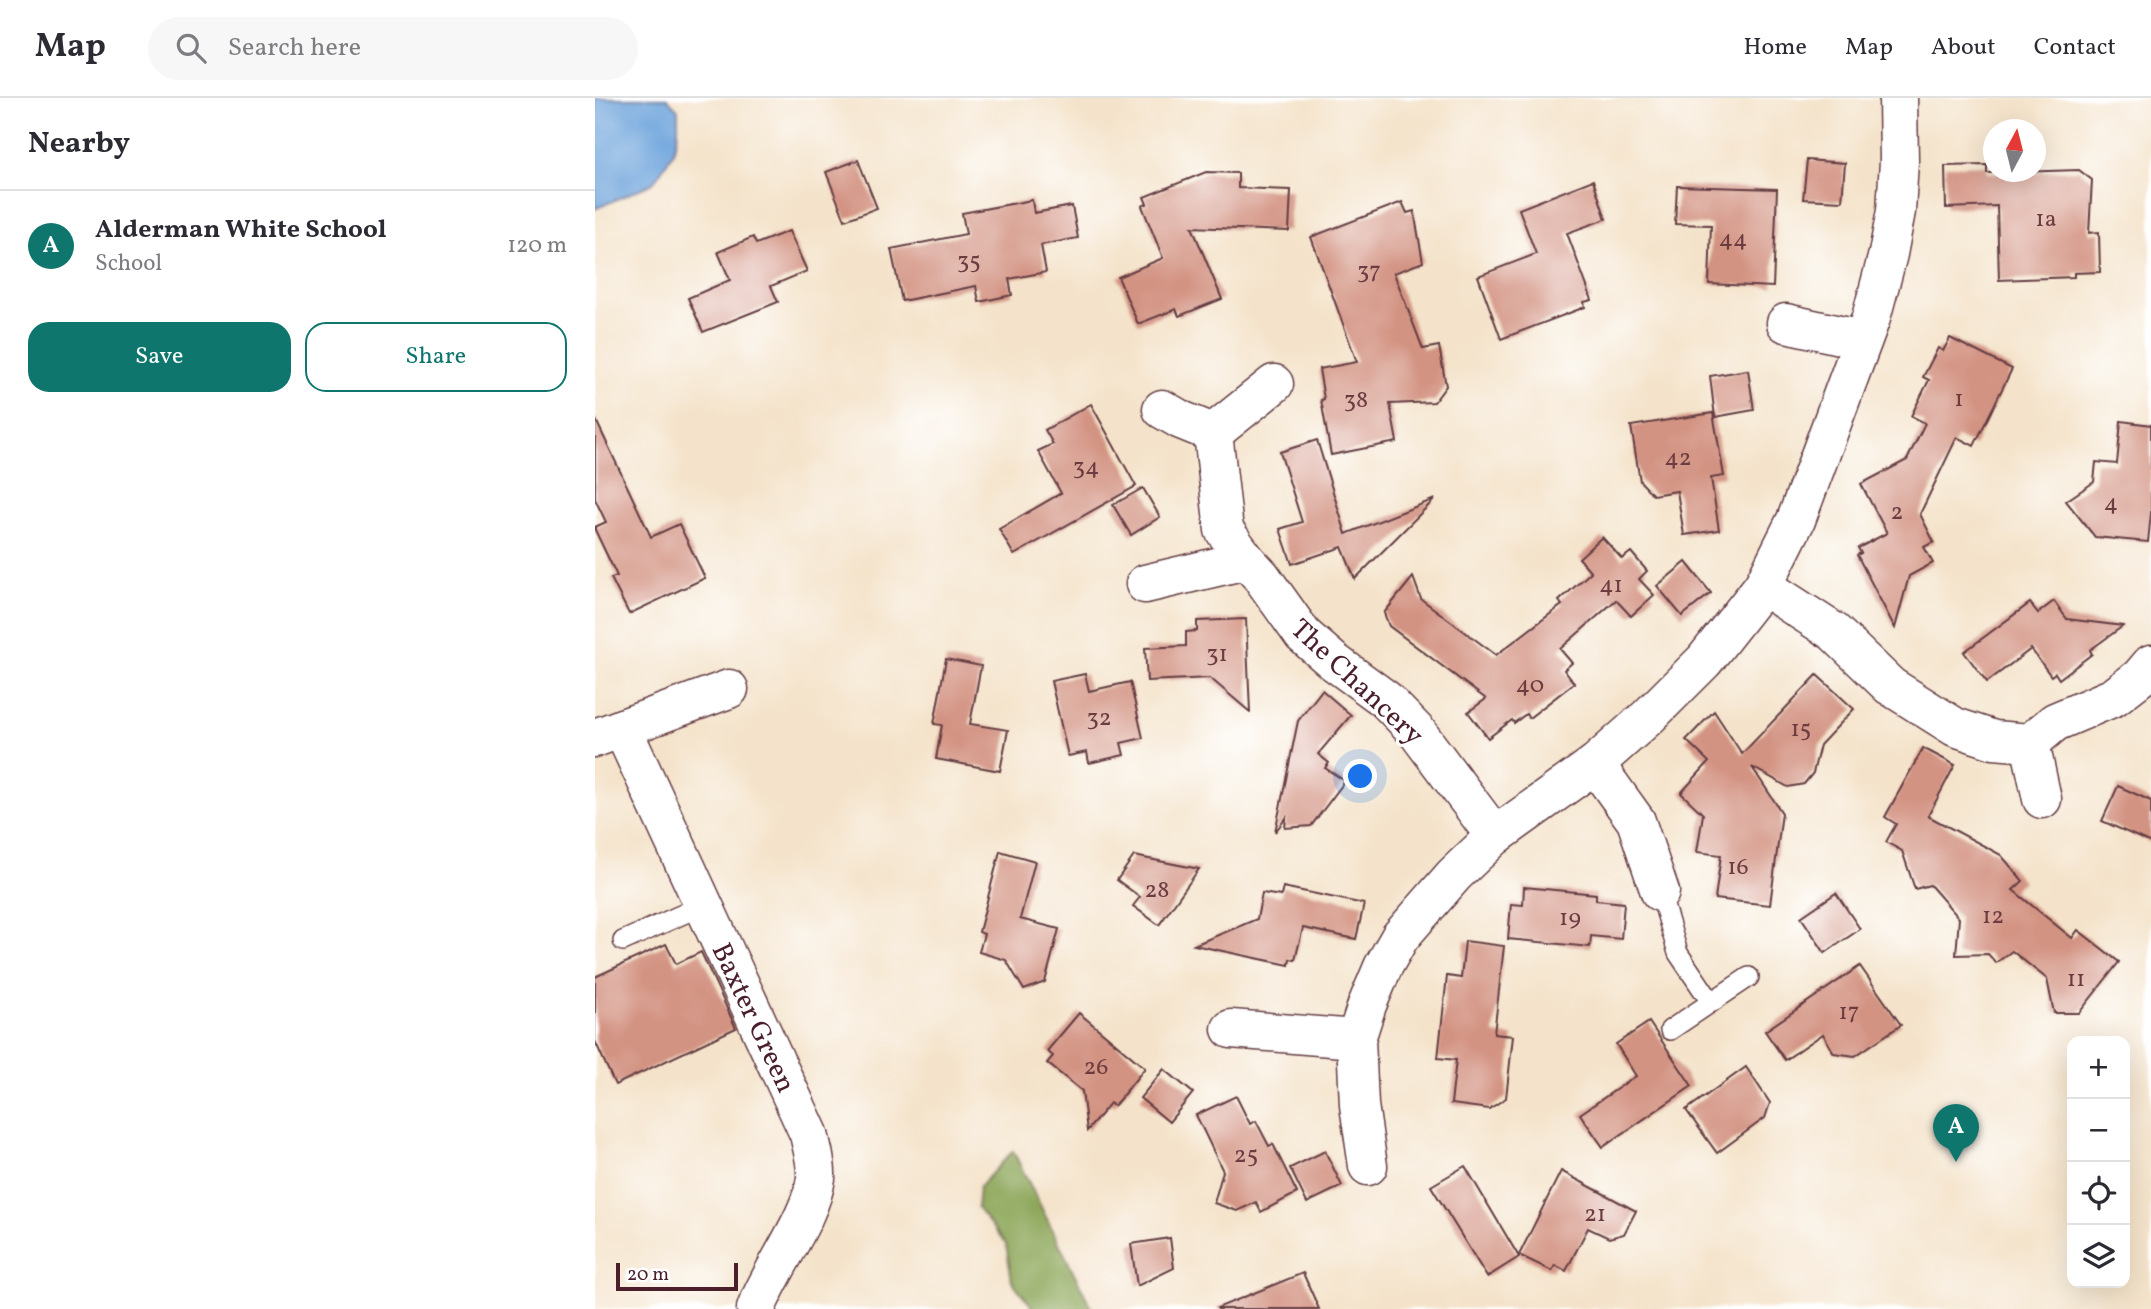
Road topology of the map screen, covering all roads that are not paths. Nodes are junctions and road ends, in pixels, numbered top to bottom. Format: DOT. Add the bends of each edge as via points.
graph roads {
  1 [pos="1899,98"];
  2 [pos="1786,323"];
  3 [pos="1862,340"];
  4 [pos="1274,384"];
  5 [pos="1162,410"];
  6 [pos="1213,433"];
  7 [pos="1246,560"];
  8 [pos="1145,584"];
  9 [pos="1763,586"];
  10 [pos="2151,664"];
  11 [pos="729,688"];
  12 [pos="608,733"];
  13 [pos="2030,743"];
  14 [pos="1595,764"];
  15 [pos="2042,799"];
  16 [pos="1495,836"];
  17 [pos="1660,892"];
  18 [pos="703,905"];
  19 [pos="623,941"];
  20 [pos="1749,977"];
  21 [pos="1711,1002"];
  22 [pos="1231,1029"];
  23 [pos="1670,1030"];
  24 [pos="1356,1039"];
  25 [pos="1368,1166"];
  26 [pos="756,1309"];
  1 -- 3 [label="street" via="1896,211"];
  2 -- 3 [label="street"];
  3 -- 9 [label="street" via="1796,520"];
  4 -- 6 [label="street"];
  5 -- 6 [label="street"];
  6 -- 7 [label="street, The Chancery" via="1224,530"];
  7 -- 8 [label="street"];
  7 -- 16 [label="street, The Chancery" via="1303,635 1385,699 1417,732"];
  9 -- 13 [label="street" via="1834,632 1890,686 1955,727 1994,740"];
  9 -- 14 [label="street" via="1704,662"];
  10 -- 13 [label="street" via="2114,697 2055,722"];
  11 -- 12 [label="street"];
  12 -- 18 [label="street, Baxter Green"];
  13 -- 15 [label="street"];
  14 -- 16 [label="street"];
  14 -- 17 [label="street" via="1636,821"];
  16 -- 24 [label="street" via="1400,937 1383,967"];
  17 -- 21 [label="lane" via="1678,953"];
  18 -- 19 [label="lane"];
  18 -- 26 [label="street, Baxter Green" via="809,1134 815,1161 816,1178 805,1211"];
  20 -- 21 [label="lane"];
  21 -- 23 [label="lane"];
  22 -- 24 [label="street"];
  24 -- 25 [label="street"];
}
